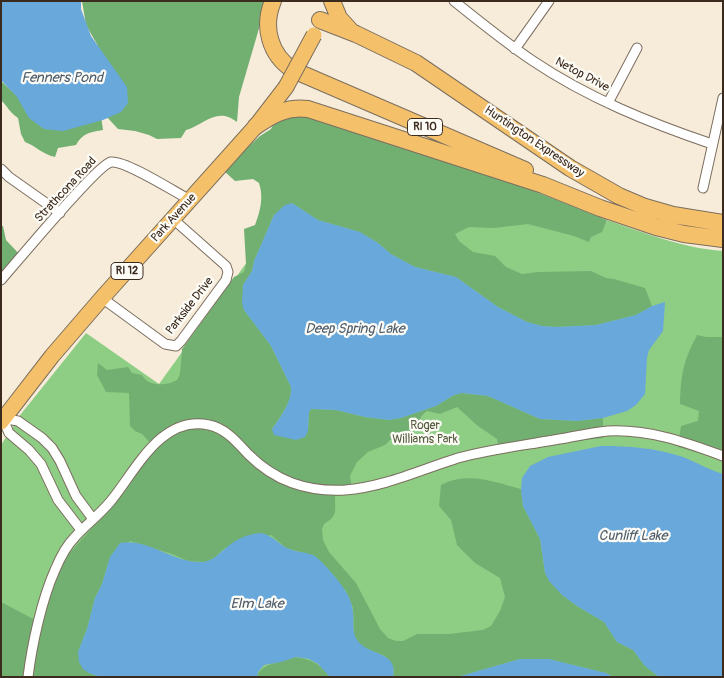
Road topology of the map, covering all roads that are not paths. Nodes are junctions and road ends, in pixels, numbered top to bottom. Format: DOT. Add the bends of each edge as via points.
graph roads {
  1 [pos="273,1"];
  2 [pos="327,1"];
  3 [pos="332,1"];
  4 [pos="454,1"];
  5 [pos="548,1"];
  6 [pos="317,28"];
  7 [pos="356,34"];
  8 [pos="637,48"];
  9 [pos="515,49"];
  10 [pos="722,101"];
  11 [pos="608,103"];
  12 [pos="256,126"];
  13 [pos="712,144"];
  14 [pos="1,169"];
  15 [pos="703,188"];
  16 [pos="190,200"];
  17 [pos="60,213"];
  18 [pos="627,217"];
  19 [pos="173,219"];
  20 [pos="723,223"];
  21 [pos="723,239"];
  22 [pos="1,280"];
  23 [pos="102,298"];
  24 [pos="2,419"];
  25 [pos="723,456"];
  26 [pos="93,519"];
  27 [pos="81,530"];
  28 [pos="28,677"];
  1 -- 18 [label="highway, RI 10" via="268,20 270,40 280,59 294,70"];
  2 -- 6 [label="main road, Park Avenue / RI 12"];
  3 -- 7 [label="highway" via="339,18"];
  4 -- 9 [label="street, Netop Drive"];
  5 -- 9 [label="street"];
  6 -- 7 [label="highway"];
  6 -- 12 [label="main road, Park Avenue / RI 12, bridge" via="286,87"];
  7 -- 20 [label="highway, Huntington Expressway" via="423,67 570,168 613,193 659,212"];
  8 -- 11 [label="street"];
  9 -- 11 [label="street, Netop Drive" via="576,88"];
  10 -- 13 [label="street"];
  11 -- 13 [label="street, Netop Drive"];
  12 -- 16 [label="main road, Park Avenue / RI 12"];
  12 -- 18 [label="highway" via="281,111 308,109 543,185"];
  13 -- 15 [label="street"];
  14 -- 17 [label="street"];
  16 -- 17 [label="street, Strathcona Road" via="124,164 111,162"];
  16 -- 19 [label="main road, Park Avenue / RI 12"];
  17 -- 22 [label="street, Strathcona Road"];
  18 -- 21 [label="highway, RI 10" via="684,234"];
  19 -- 23 [label="main road, Park Avenue / RI 12"];
  19 -- 23 [label="street, Parkside Drive" via="226,266 228,272 226,280 181,341 176,346 165,344"];
  23 -- 24 [label="main road, Park Avenue / RI 12"];
  24 -- 26 [label="street" via="18,421 52,448 76,496"];
  24 -- 27 [label="street" via="9,432 41,464 58,500"];
  25 -- 26 [label="street" via="653,434 608,431 468,456 374,486 318,490 275,476 219,428 192,424 174,430 156,442 111,501"];
  26 -- 27 [label="street"];
  27 -- 28 [label="street" via="64,551 51,580"];
}
